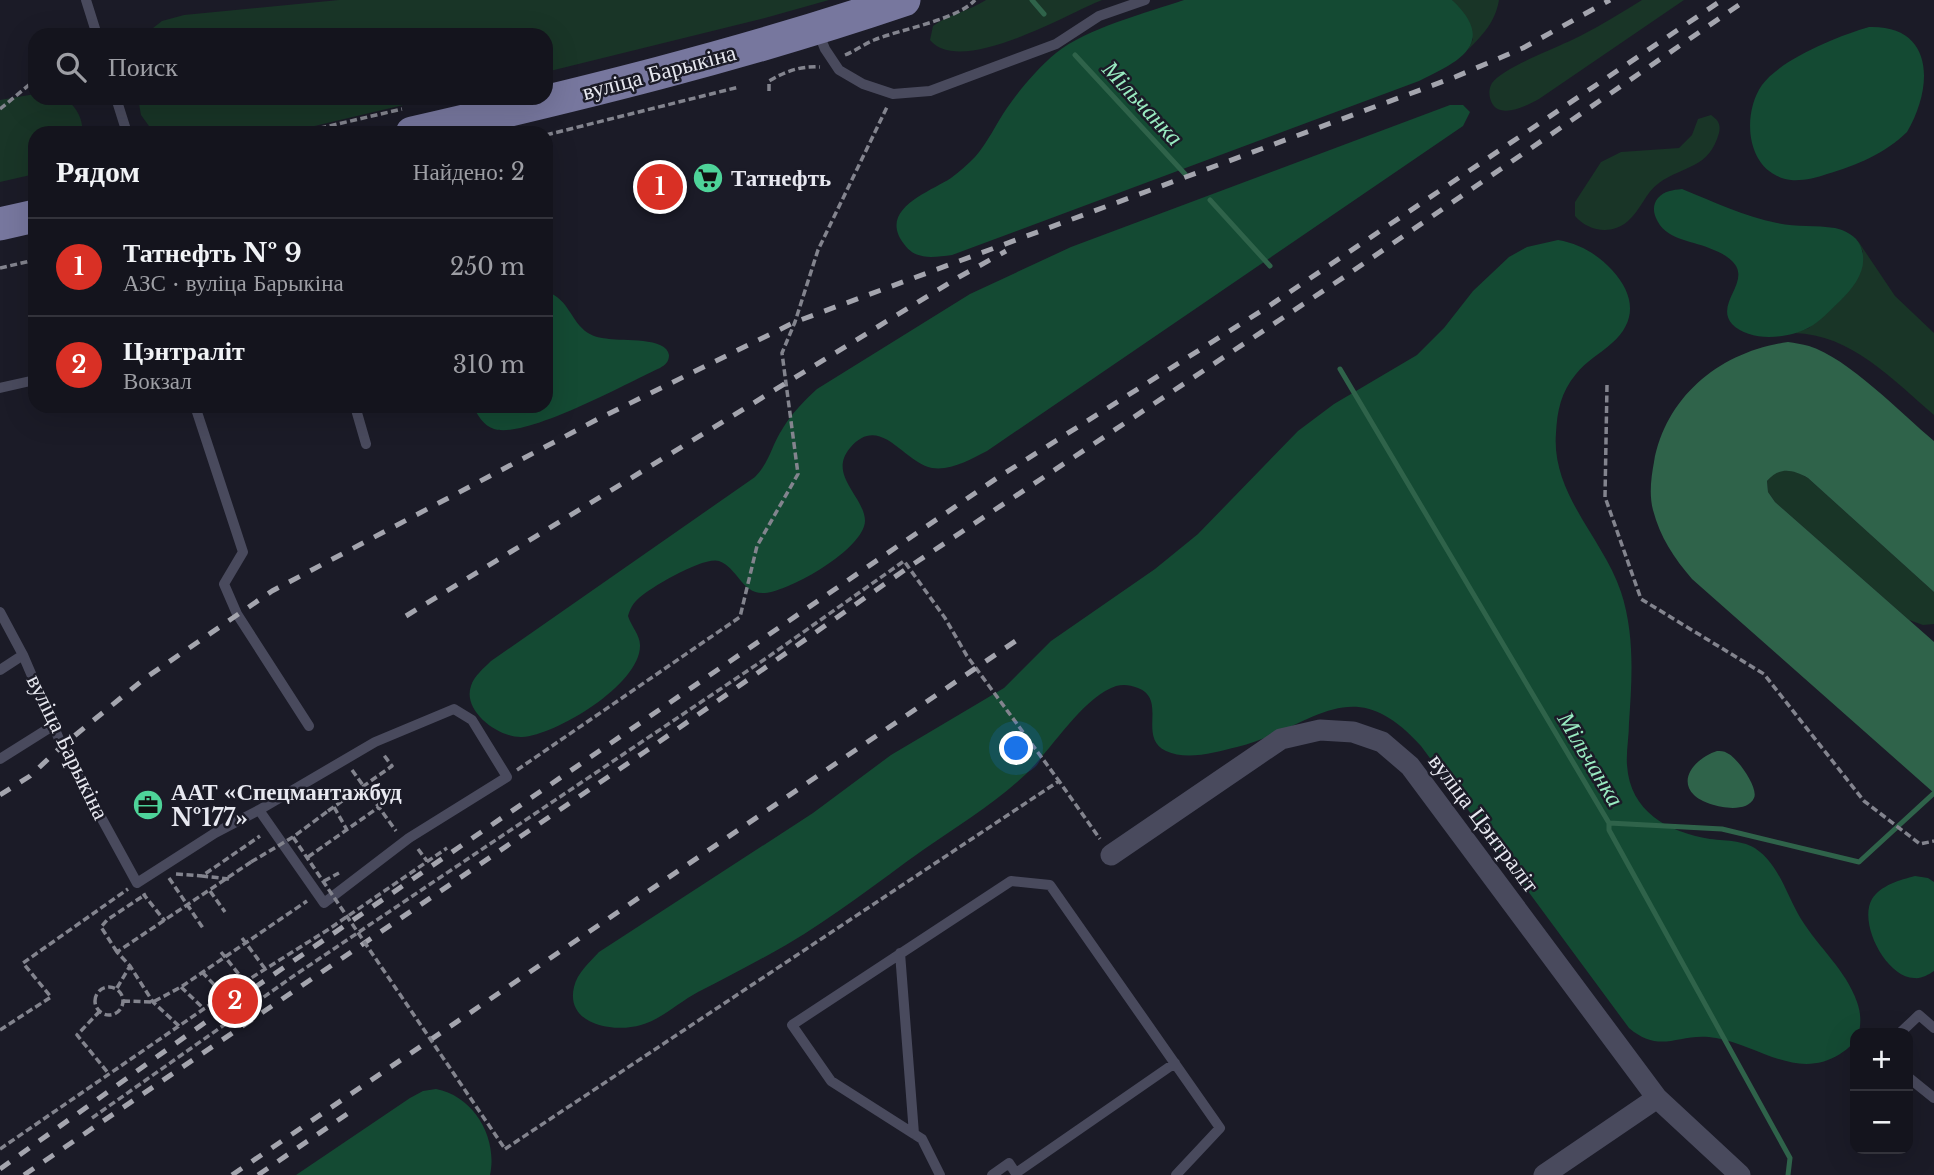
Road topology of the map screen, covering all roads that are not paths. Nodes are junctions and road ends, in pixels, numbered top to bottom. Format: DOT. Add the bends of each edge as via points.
graph roads {
  1 [pos="86,0"];
  2 [pos="904,0"];
  3 [pos="1145,0"];
  4 [pos="95,28"];
  5 [pos="817,29"];
  6 [pos="553,93"];
  7 [pos="118,105"];
  8 [pos="489,105"];
  9 [pos="411,120"];
  10 [pos="125,126"];
  11 [pos="28,218"];
  12 [pos="0,224"];
  13 [pos="28,382"];
  14 [pos="0,388"];
  15 [pos="197,413"];
  16 [pos="357,413"];
  17 [pos="366,444"];
  18 [pos="0,612"];
  19 [pos="23,654"];
  20 [pos="0,670"];
  21 [pos="54,725"];
  22 [pos="309,726"];
  23 [pos="0,759"];
  24 [pos="259,810"];
  25 [pos="1111,855"];
  26 [pos="900,953"];
  27 [pos="1905,1028"];
  28 [pos="1934,1028"];
  29 [pos="1175,1063"];
  30 [pos="1913,1081"];
  31 [pos="1657,1098"];
  32 [pos="1934,1098"];
  33 [pos="914,1134"];
  34 [pos="1017,1174"];
  35 [pos="940,1175"];
  36 [pos="992,1175"];
  37 [pos="1176,1175"];
  38 [pos="1544,1175"];
  39 [pos="1740,1175"];
  1 -- 4 [label="lane"];
  2 -- 5 [label="main road, вуліца Барыкіна"];
  3 -- 5 [label="lane" via="1099,16 1056,44 930,91 893,94 863,84 836,65"];
  5 -- 6 [label="main road, вуліца Барыкіна" via="693,66"];
  7 -- 10 [label="lane"];
  8 -- 9 [label="main road, вуліца Барыкіна"];
  11 -- 12 [label="main road"];
  13 -- 14 [label="lane"];
  15 -- 22 [label="lane" via="243,552 224,584 237,614"];
  16 -- 17 [label="lane"];
  18 -- 19 [label="lane, вуліца Барыкіна"];
  19 -- 20 [label="lane"];
  19 -- 21 [label="lane, вуліца Барыкіна"];
  21 -- 23 [label="lane"];
  21 -- 24 [label="lane, вуліца Барыкіна" via="137,883"];
  24 -- 24 [label="lane" via="324,903 409,838 507,777 472,720 454,709 375,742"];
  25 -- 31 [label="street, вуліца Цэнтраліт" via="1281,739 1320,730 1353,732 1382,742 1410,766"];
  26 -- 29 [label="lane" via="1011,881 1051,885"];
  26 -- 33 [label="lane"];
  26 -- 33 [label="lane" via="792,1025 831,1081"];
  27 -- 28 [label="lane" via="1919,1015"];
  29 -- 34 [label="lane"];
  29 -- 37 [label="lane" via="1220,1128"];
  30 -- 32 [label="lane"];
  31 -- 38 [label="street"];
  31 -- 39 [label="street, вуліца Цэнтраліт"];
  33 -- 35 [label="lane" via="922,1139"];
  34 -- 36 [label="lane" via="1009,1163"];
}
